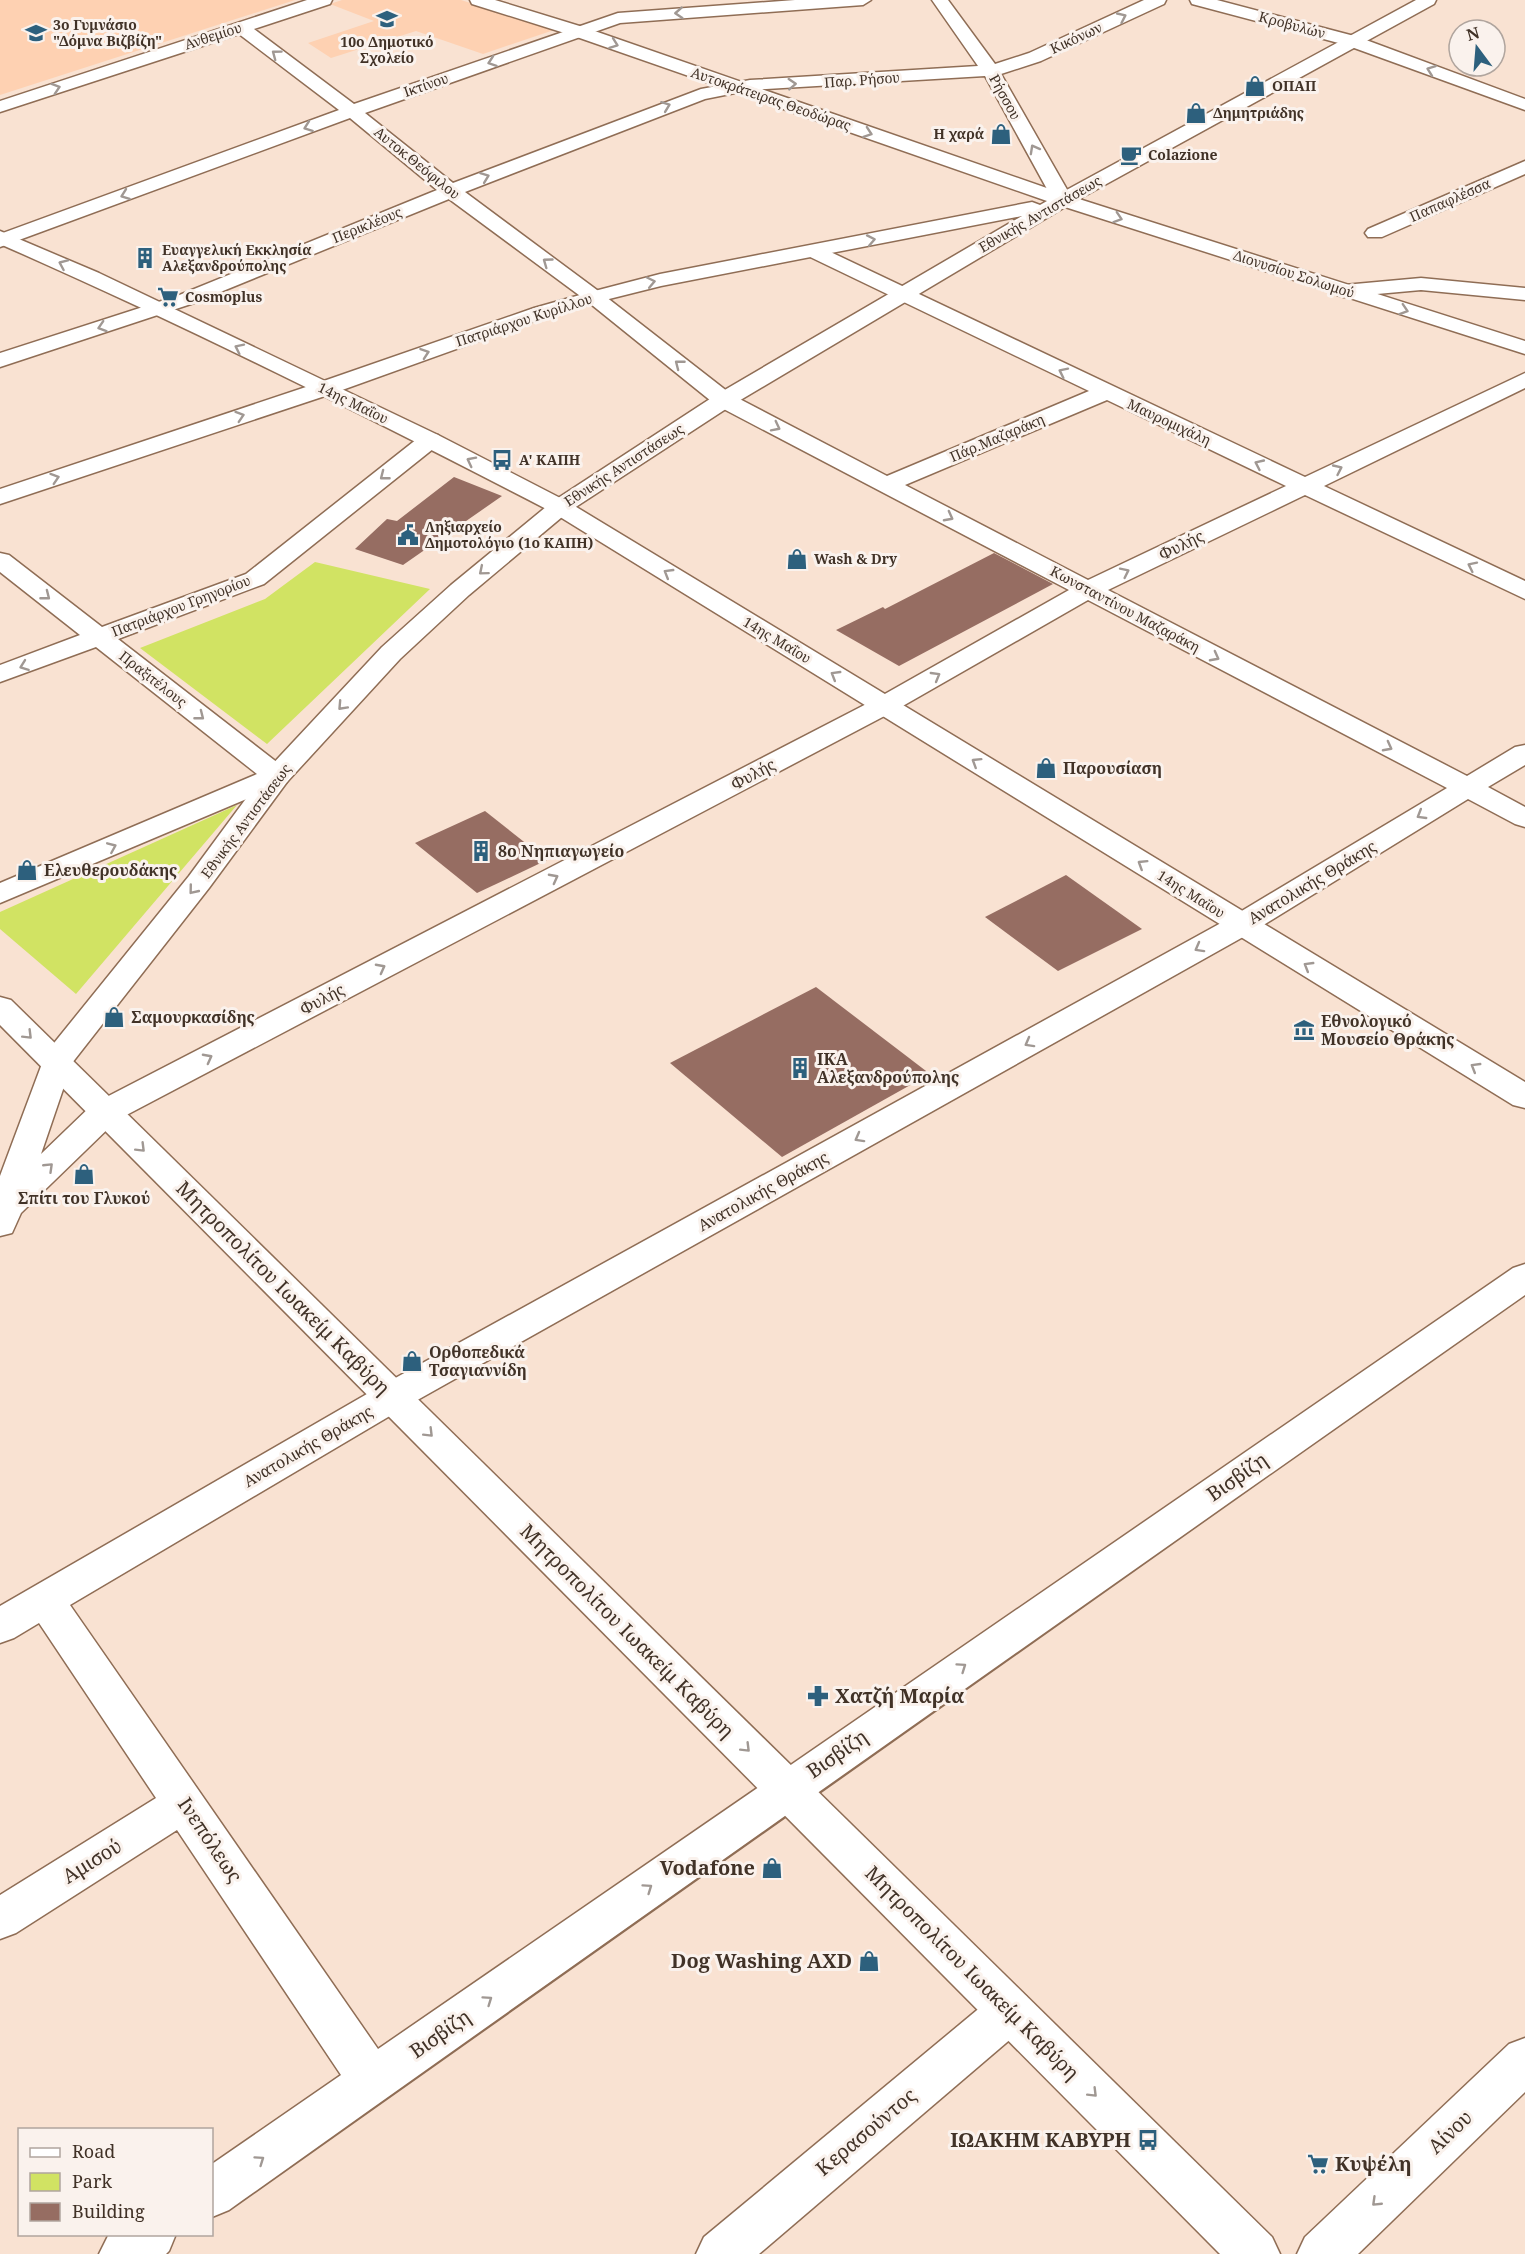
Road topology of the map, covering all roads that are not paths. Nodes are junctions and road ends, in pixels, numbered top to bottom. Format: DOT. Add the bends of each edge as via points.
graph roads {
  1 [pos="324,0"];
  2 [pos="478,0"];
  3 [pos="863,0"];
  4 [pos="940,0"];
  5 [pos="1158,0"];
  6 [pos="1198,0"];
  7 [pos="1428,0"];
  8 [pos="241,27"];
  9 [pos="580,32"];
  10 [pos="1352,41"];
  11 [pos="991,71"];
  12 [pos="734,87"];
  13 [pos="1525,105"];
  14 [pos="0,106"];
  15 [pos="352,111"];
  16 [pos="1525,167"];
  17 [pos="451,191"];
  18 [pos="1063,200"];
  19 [pos="1375,233"];
  20 [pos="2,239"];
  21 [pos="813,251"];
  22 [pos="1344,291"];
  23 [pos="903,294"];
  24 [pos="1525,294"];
  25 [pos="594,297"];
  26 [pos="158,309"];
  27 [pos="1525,348"];
  28 [pos="0,360"];
  29 [pos="1525,380"];
  30 [pos="323,389"];
  31 [pos="1106,392"];
  32 [pos="724,400"];
  33 [pos="430,440"];
  34 [pos="888,484"];
  35 [pos="1304,485"];
  36 [pos="0,496"];
  37 [pos="560,507"];
  38 [pos="0,560"];
  39 [pos="1088,590"];
  40 [pos="1525,591"];
  41 [pos="99,638"];
  42 [pos="0,674"];
  43 [pos="885,705"];
  44 [pos="1525,753"];
  45 [pos="277,776"];
  46 [pos="1466,788"];
  47 [pos="1525,818"];
  48 [pos="0,894"];
  49 [pos="1241,925"];
  50 [pos="0,1007"];
  51 [pos="55,1062"];
  52 [pos="1525,1098"];
  53 [pos="105,1112"];
  54 [pos="2,1214"];
  55 [pos="1525,1277"];
  56 [pos="392,1397"];
  57 [pos="45,1600"];
  58 [pos="0,1626"];
  59 [pos="787,1789"];
  60 [pos="184,1803"];
  61 [pos="0,1919"];
  62 [pos="1010,2011"];
  63 [pos="1525,2060"];
  64 [pos="373,2082"];
  65 [pos="213,2192"];
  66 [pos="151,2236"];
  67 [pos="124,2254"];
  68 [pos="721,2254"];
  69 [pos="1255,2254"];
  70 [pos="1322,2254"];
  1 -- 8 [label="street, Ανθεμίου"];
  2 -- 9 [label="street, Αυτοκράτειρας Θεοδώρας"];
  3 -- 9 [label="street, Ικτίνου, one-way" via="627,16"];
  4 -- 11 [label="street, Ρήσσου"];
  11 -- 5 [label="street, Κικόνων, one-way" via="1027,60"];
  6 -- 10 [label="street, Κροβυλών"];
  7 -- 10 [label="street, Εθνικής Αντιστάσεως"];
  14 -- 8 [label="street, Ανθεμίου, one-way"];
  15 -- 8 [label="street, Αυτοκ.Θεόφιλου, one-way"];
  9 -- 12 [label="street, Αυτοκράτειρας Θεοδώρας, one-way"];
  9 -- 15 [label="street, Ικτίνου, one-way"];
  13 -- 10 [label="street, Κροβυλών, one-way"];
  10 -- 18 [label="street, Εθνικής Αντιστάσεως"];
  12 -- 11 [label="street, Παρ. Ρήσου, one-way"];
  18 -- 11 [label="street, Ρήσσου, one-way"];
  17 -- 12 [label="street, Περικλέους, one-way" via="674,103"];
  12 -- 18 [label="street, Αυτοκράτειρας Θεοδώρας, one-way"];
  15 -- 17 [label="street, Αυτοκ.Θεόφιλου"];
  15 -- 20 [label="street, Ικτίνου, one-way"];
  16 -- 19 [label="street, Παπαφλέσσα"];
  25 -- 17 [label="street, Αυτοκ.Θεόφιλου, one-way"];
  17 -- 26 [label="street, Περικλέους"];
  21 -- 18 [label="street, Πατριάρχου Κυρίλλου, one-way"];
  18 -- 22 [label="street, Διονυσίου Σολωμού, one-way"];
  18 -- 23 [label="street, Εθνικής Αντιστάσεως"];
  26 -- 20 [label="street, 14ης Μαΐου, one-way"];
  21 -- 23 [label="street, Μαυρομιχάλη"];
  25 -- 21 [label="street, Πατριάρχου Κυρίλλου, one-way" via="636,285"];
  22 -- 24 [label="street" via="1421,284"];
  22 -- 27 [label="street, Διονυσίου Σολωμού, one-way"];
  31 -- 23 [label="street, Μαυρομιχάλη, one-way"];
  23 -- 32 [label="street, Εθνικής Αντιστάσεως"];
  30 -- 25 [label="street, Πατριάρχου Κυρίλλου, one-way"];
  32 -- 25 [label="street, Αυτοκ.Θεόφιλου, one-way"];
  26 -- 28 [label="street, Περικλέους, one-way"];
  30 -- 26 [label="street, 14ης Μαΐου, one-way"];
  35 -- 29 [label="street, Φυλής, one-way"];
  30 -- 33 [label="street, 14ης Μαΐου"];
  36 -- 30 [label="street, Πατριάρχου Κυρίλλου, one-way"];
  31 -- 34 [label="street, Πάρ.Μαζαράκη"];
  35 -- 31 [label="street, Μαυρομιχάλη, one-way"];
  32 -- 34 [label="street, Κωνσταντίνου Μαζαράκη, one-way"];
  32 -- 37 [label="street, Εθνικής Αντιστάσεως"];
  37 -- 33 [label="street, 14ης Μαΐου, one-way"];
  33 -- 41 [label="street, Πατριάρχου Γρηγορίου, one-way" via="255,579"];
  34 -- 39 [label="street, Κωνσταντίνου Μαζαράκη, one-way"];
  39 -- 35 [label="street, Φυλής, one-way"];
  40 -- 35 [label="street, Μαυρομιχάλη, one-way"];
  43 -- 37 [label="street, 14ης Μαΐου, one-way"];
  37 -- 45 [label="street, Εθνικής Αντιστάσεως, one-way" via="391,653"];
  38 -- 41 [label="street, Πραξιτέλους, one-way"];
  43 -- 39 [label="street, Φυλής, one-way"];
  39 -- 46 [label="street, Κωνσταντίνου Μαζαράκη, one-way"];
  41 -- 42 [label="street, Πατριάρχου Γρηγορίου, one-way"];
  41 -- 45 [label="street, Πραξιτέλους, one-way"];
  49 -- 43 [label="street, 14ης Μαΐου, one-way"];
  53 -- 43 [label="street, Φυλής, one-way"];
  44 -- 46 [label="street, Ανατολικής Θράκης"];
  48 -- 45 [label="street, one-way"];
  45 -- 51 [label="street, Εθνικής Αντιστάσεως, one-way" via="199,882"];
  46 -- 47 [label="street, Κωνσταντίνου Μαζαράκη"];
  46 -- 49 [label="street, Ανατολικής Θράκης, one-way"];
  52 -- 49 [label="street, 14ης Μαΐου, one-way"];
  49 -- 56 [label="street, Ανατολικής Θράκης, one-way"];
  50 -- 51 [label="street, Μητροπολίτου Ιωακείμ Καβύρη, one-way"];
  51 -- 53 [label="street, Μητροπολίτου Ιωακείμ Καβύρη"];
  51 -- 54 [label="street, Εθνικής Αντιστάσεως"];
  54 -- 53 [label="street, Φυλής, one-way"];
  53 -- 56 [label="street, Μητροπολίτου Ιωακείμ Καβύρη, one-way"];
  59 -- 55 [label="street, Βισβίζη, one-way"];
  56 -- 57 [label="street, Ανατολικής Θράκης"];
  56 -- 59 [label="street, Μητροπολίτου Ιωακείμ Καβύρη, one-way"];
  57 -- 58 [label="street, Ανατολικής Θράκης"];
  57 -- 60 [label="street, Ινεπόλεως"];
  59 -- 62 [label="street, Μητροπολίτου Ιωακείμ Καβύρη"];
  64 -- 59 [label="street, Βισβίζη, one-way"];
  60 -- 61 [label="street, Αμισού"];
  60 -- 64 [label="street, Ινεπόλεως"];
  62 -- 68 [label="street, Κερασούντος"];
  62 -- 69 [label="street, Μητροπολίτου Ιωακείμ Καβύρη, one-way"];
  63 -- 70 [label="street, Αίνου, one-way"];
  65 -- 64 [label="street, Βισβίζη, one-way"];
  66 -- 67 [label="street"];
}
